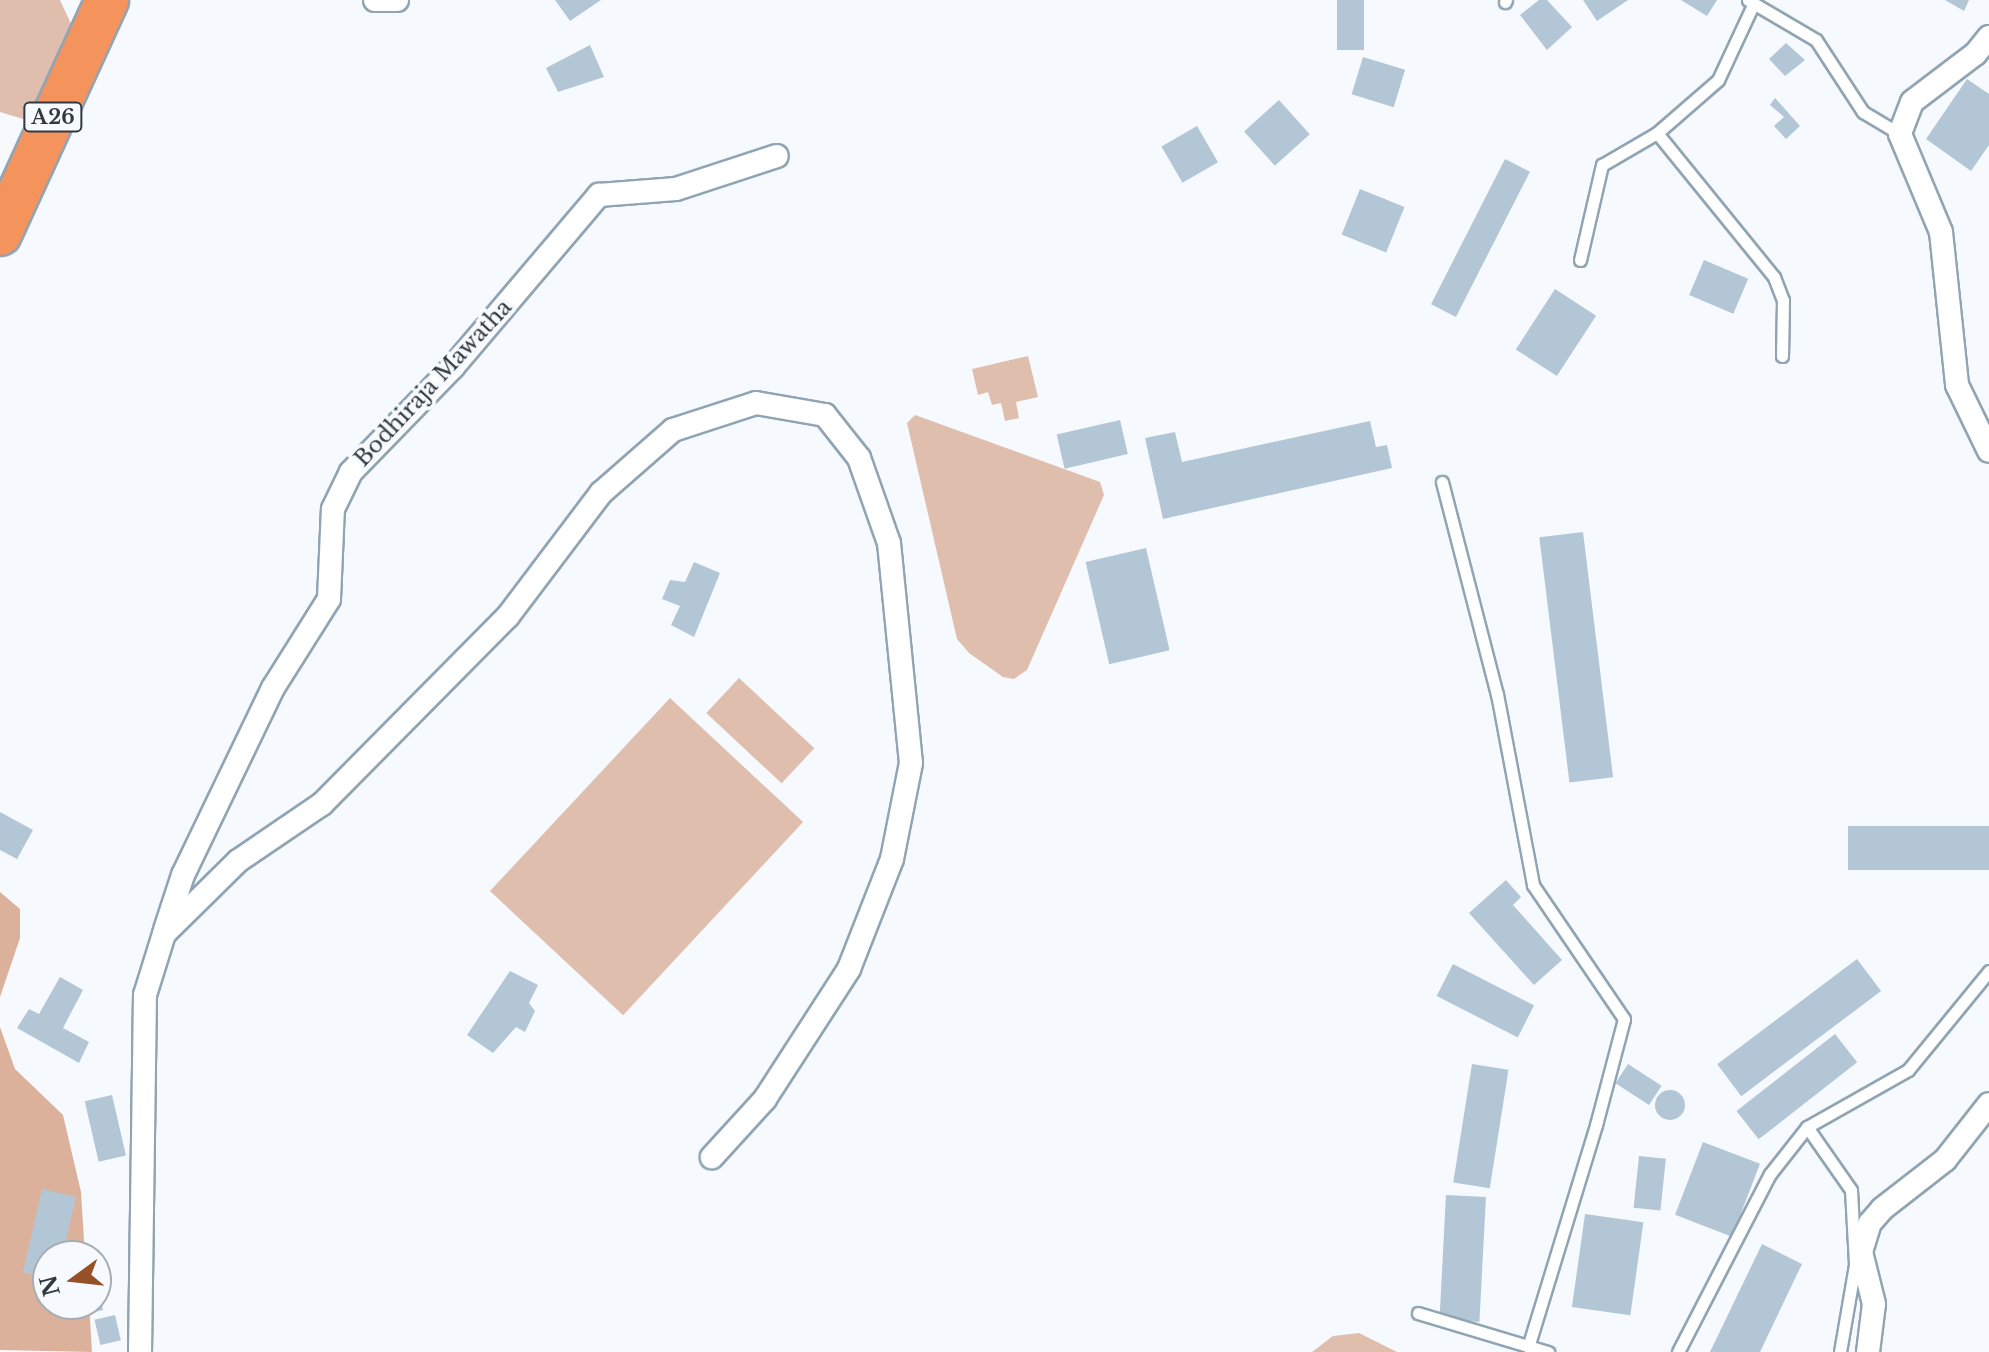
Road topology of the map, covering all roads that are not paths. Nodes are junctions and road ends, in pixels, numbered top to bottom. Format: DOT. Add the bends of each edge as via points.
graph roads {
  1 [pos="107,0"];
  2 [pos="375,0"];
  3 [pos="397,0"];
  4 [pos="1750,2"];
  5 [pos="1989,37"];
  6 [pos="1657,133"];
  7 [pos="1900,134"];
  8 [pos="777,156"];
  9 [pos="0,234"];
  10 [pos="1580,260"];
  11 [pos="1782,356"];
  12 [pos="1989,451"];
  13 [pos="1442,482"];
  14 [pos="164,934"];
  15 [pos="1989,971"];
  16 [pos="1989,1104"];
  17 [pos="1807,1127"];
  18 [pos="712,1157"];
  19 [pos="1418,1313"];
  20 [pos="1528,1347"];
  21 [pos="140,1352"];
  22 [pos="1548,1352"];
  23 [pos="1678,1352"];
  24 [pos="1840,1352"];
  25 [pos="1868,1352"];
  1 -- 9 [label="highway, A26"];
  2 -- 3 [label="street"];
  4 -- 6 [label="lane" via="1718,80"];
  4 -- 7 [label="lane" via="1816,40 1863,112"];
  5 -- 7 [label="street" via="1912,102"];
  6 -- 10 [label="lane" via="1602,165"];
  6 -- 11 [label="lane" via="1774,277 1783,300"];
  7 -- 12 [label="street" via="1941,232 1957,385"];
  8 -- 14 [label="street, Bodhiraja Mawatha" via="676,189 599,195 453,367 351,472 333,509 329,599 273,688 183,875"];
  13 -- 20 [label="lane" via="1497,694 1533,885 1624,1019"];
  14 -- 18 [label="street" via="238,861 322,804 508,616 601,493 673,430 756,403 825,415 859,458 889,543 911,763 892,859 849,969 765,1099"];
  14 -- 21 [label="street, Bodhiraja Mawatha" via="145,995"];
  15 -- 17 [label="lane" via="1908,1070"];
  16 -- 25 [label="street" via="1945,1160 1870,1223 1861,1252 1874,1304"];
  17 -- 23 [label="lane" via="1770,1174"];
  17 -- 24 [label="lane" via="1851,1190 1855,1265"];
  19 -- 20 [label="lane"];
  20 -- 22 [label="lane"];
}
